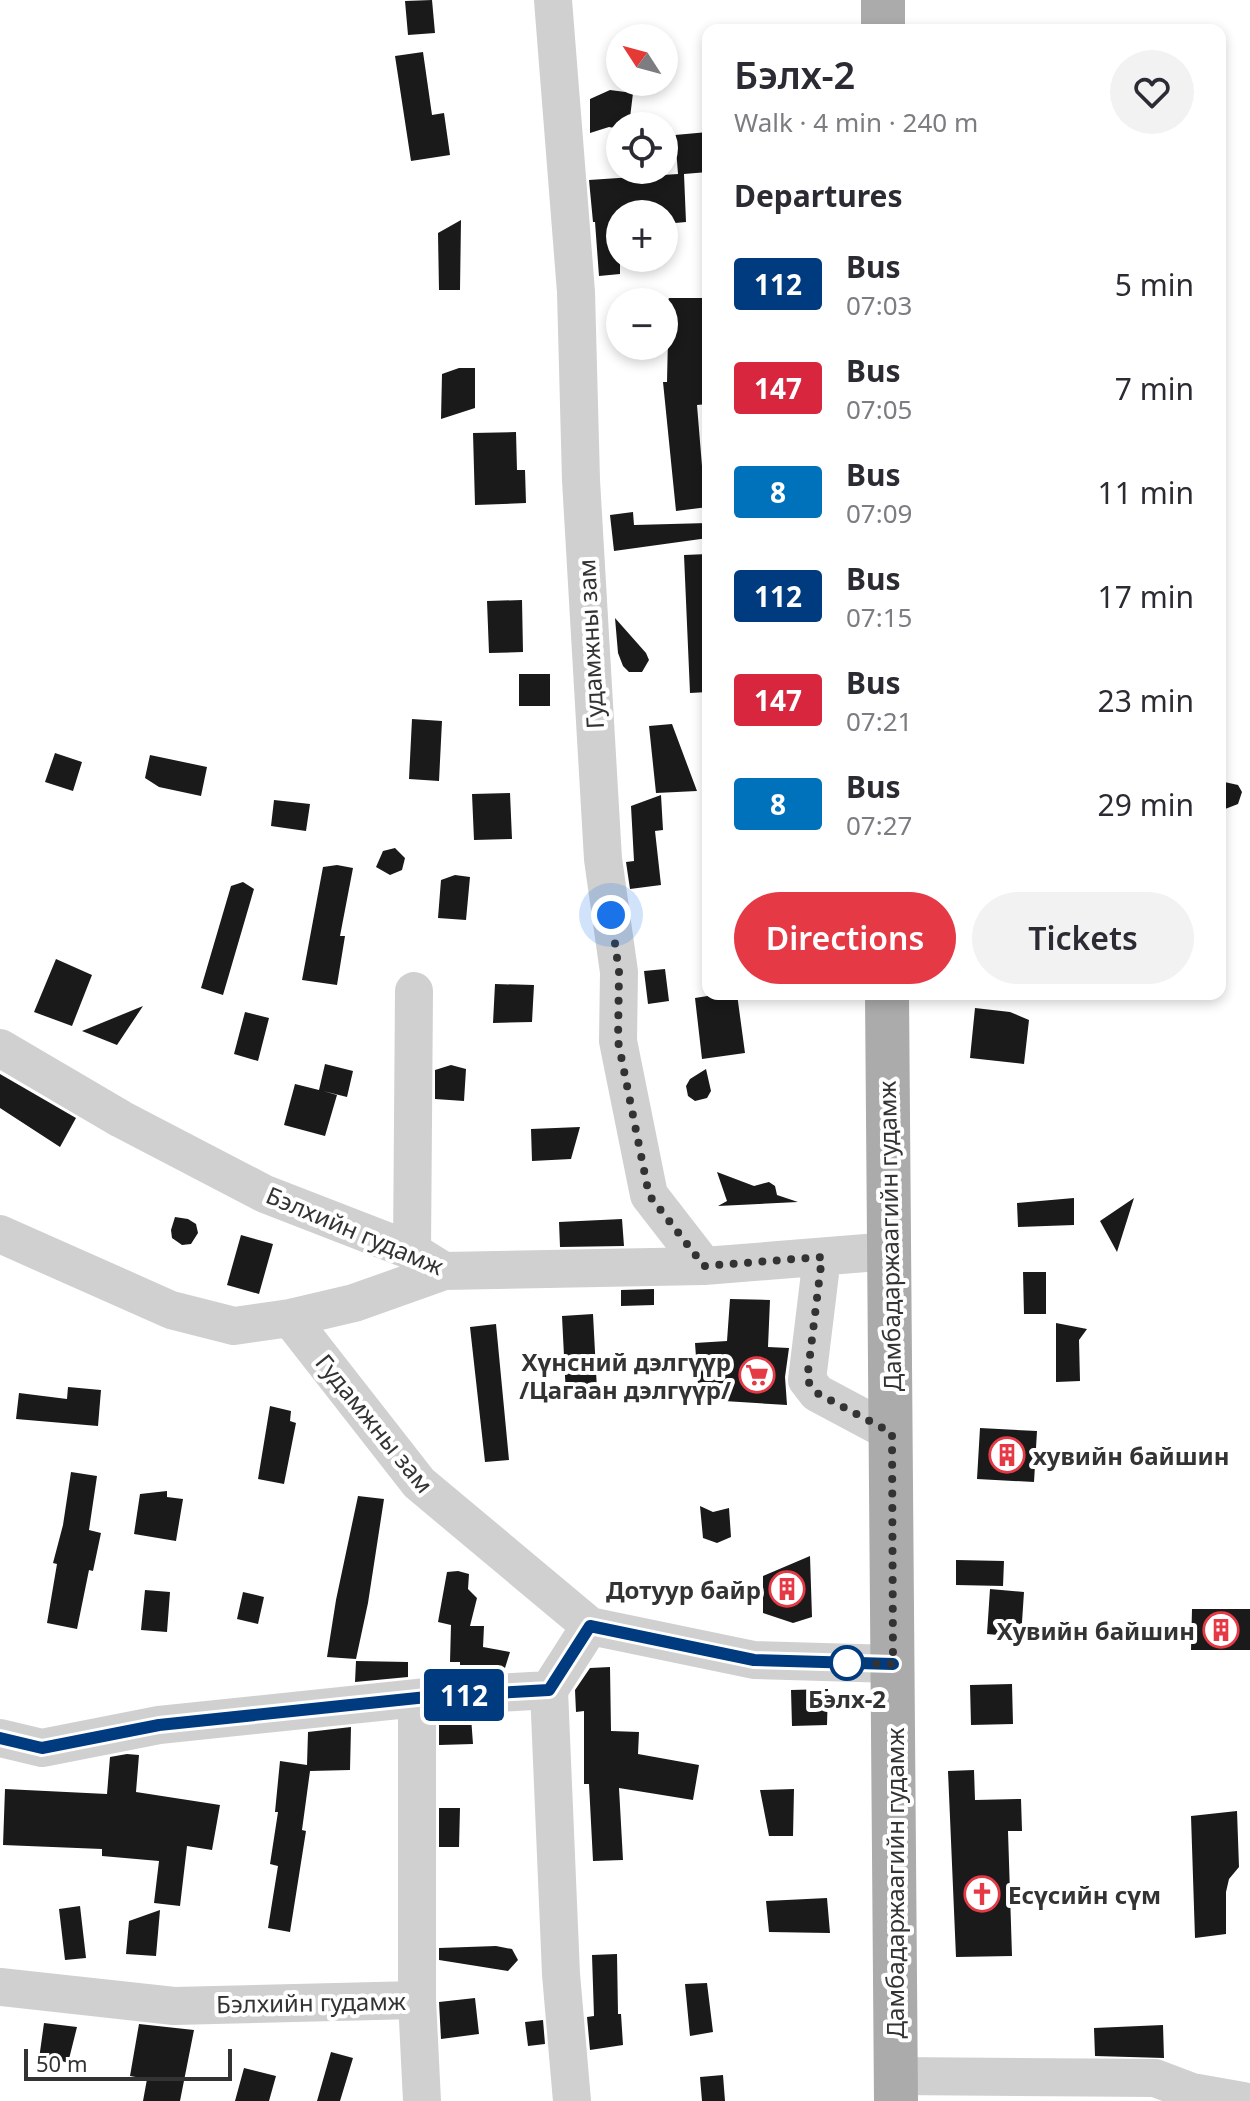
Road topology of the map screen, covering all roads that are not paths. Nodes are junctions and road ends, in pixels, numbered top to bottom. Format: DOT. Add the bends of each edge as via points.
graph roads {
  1 [pos="553,0"];
  2 [pos="883,0"];
  3 [pos="883,24"];
  4 [pos="414,991"];
  5 [pos="887,1000"];
  6 [pos="0,1048"];
  7 [pos="0,1234"];
  8 [pos="891,1251"];
  9 [pos="822,1257"];
  10 [pos="428,1261"];
  11 [pos="704,1266"];
  12 [pos="290,1318"];
  13 [pos="892,1433"];
  14 [pos="590,1626"];
  15 [pos="893,1664"];
  16 [pos="549,1690"];
  17 [pos="417,1699"];
  18 [pos="0,1738"];
  19 [pos="0,1987"];
  20 [pos="417,2000"];
  21 [pos="896,2089"];
  22 [pos="422,2101"];
  23 [pos="572,2101"];
  24 [pos="1243,2101"];
  1 -- 11 [label="street, Гудамжны зам" via="576,292 603,859 619,972 618,1041 649,1195"];
  2 -- 3 [label="main road"];
  4 -- 10 [label="street"];
  5 -- 8 [label="main road, Дамбадаржаагийн гудамж"];
  6 -- 10 [label="street, Бэлхийн гудамж" via="265,1194"];
  7 -- 12 [label="street" via="171,1310 234,1326"];
  8 -- 9 [label="street, Бэлхийн гудамж"];
  8 -- 13 [label="main road, Дамбадаржаагийн гудамж"];
  9 -- 11 [label="street, Бэлхийн гудамж"];
  9 -- 13 [label="street" via="807,1380 817,1393"];
  10 -- 11 [label="street, Бэлхийн гудамж"];
  10 -- 12 [label="street" via="354,1303"];
  12 -- 14 [label="street, Гудамжны зам" via="419,1483"];
  13 -- 15 [label="main road, Дамбадаржаагийн гудамж"];
  14 -- 15 [label="street, Гудамжны зам" via="754,1660"];
  14 -- 16 [label="street"];
  15 -- 21 [label="main road, Дамбадаржаагийн гудамж"];
  16 -- 17 [label="street"];
  16 -- 23 [label="street"];
  17 -- 18 [label="street" via="159,1725 42,1748"];
  17 -- 20 [label="street, Бэлхийн гудамж"];
  19 -- 20 [label="street, Бэлхийн гудамж" via="174,2006"];
  20 -- 22 [label="street"];
  21 -- 24 [label="street" via="1155,2078 1192,2092"];
}
